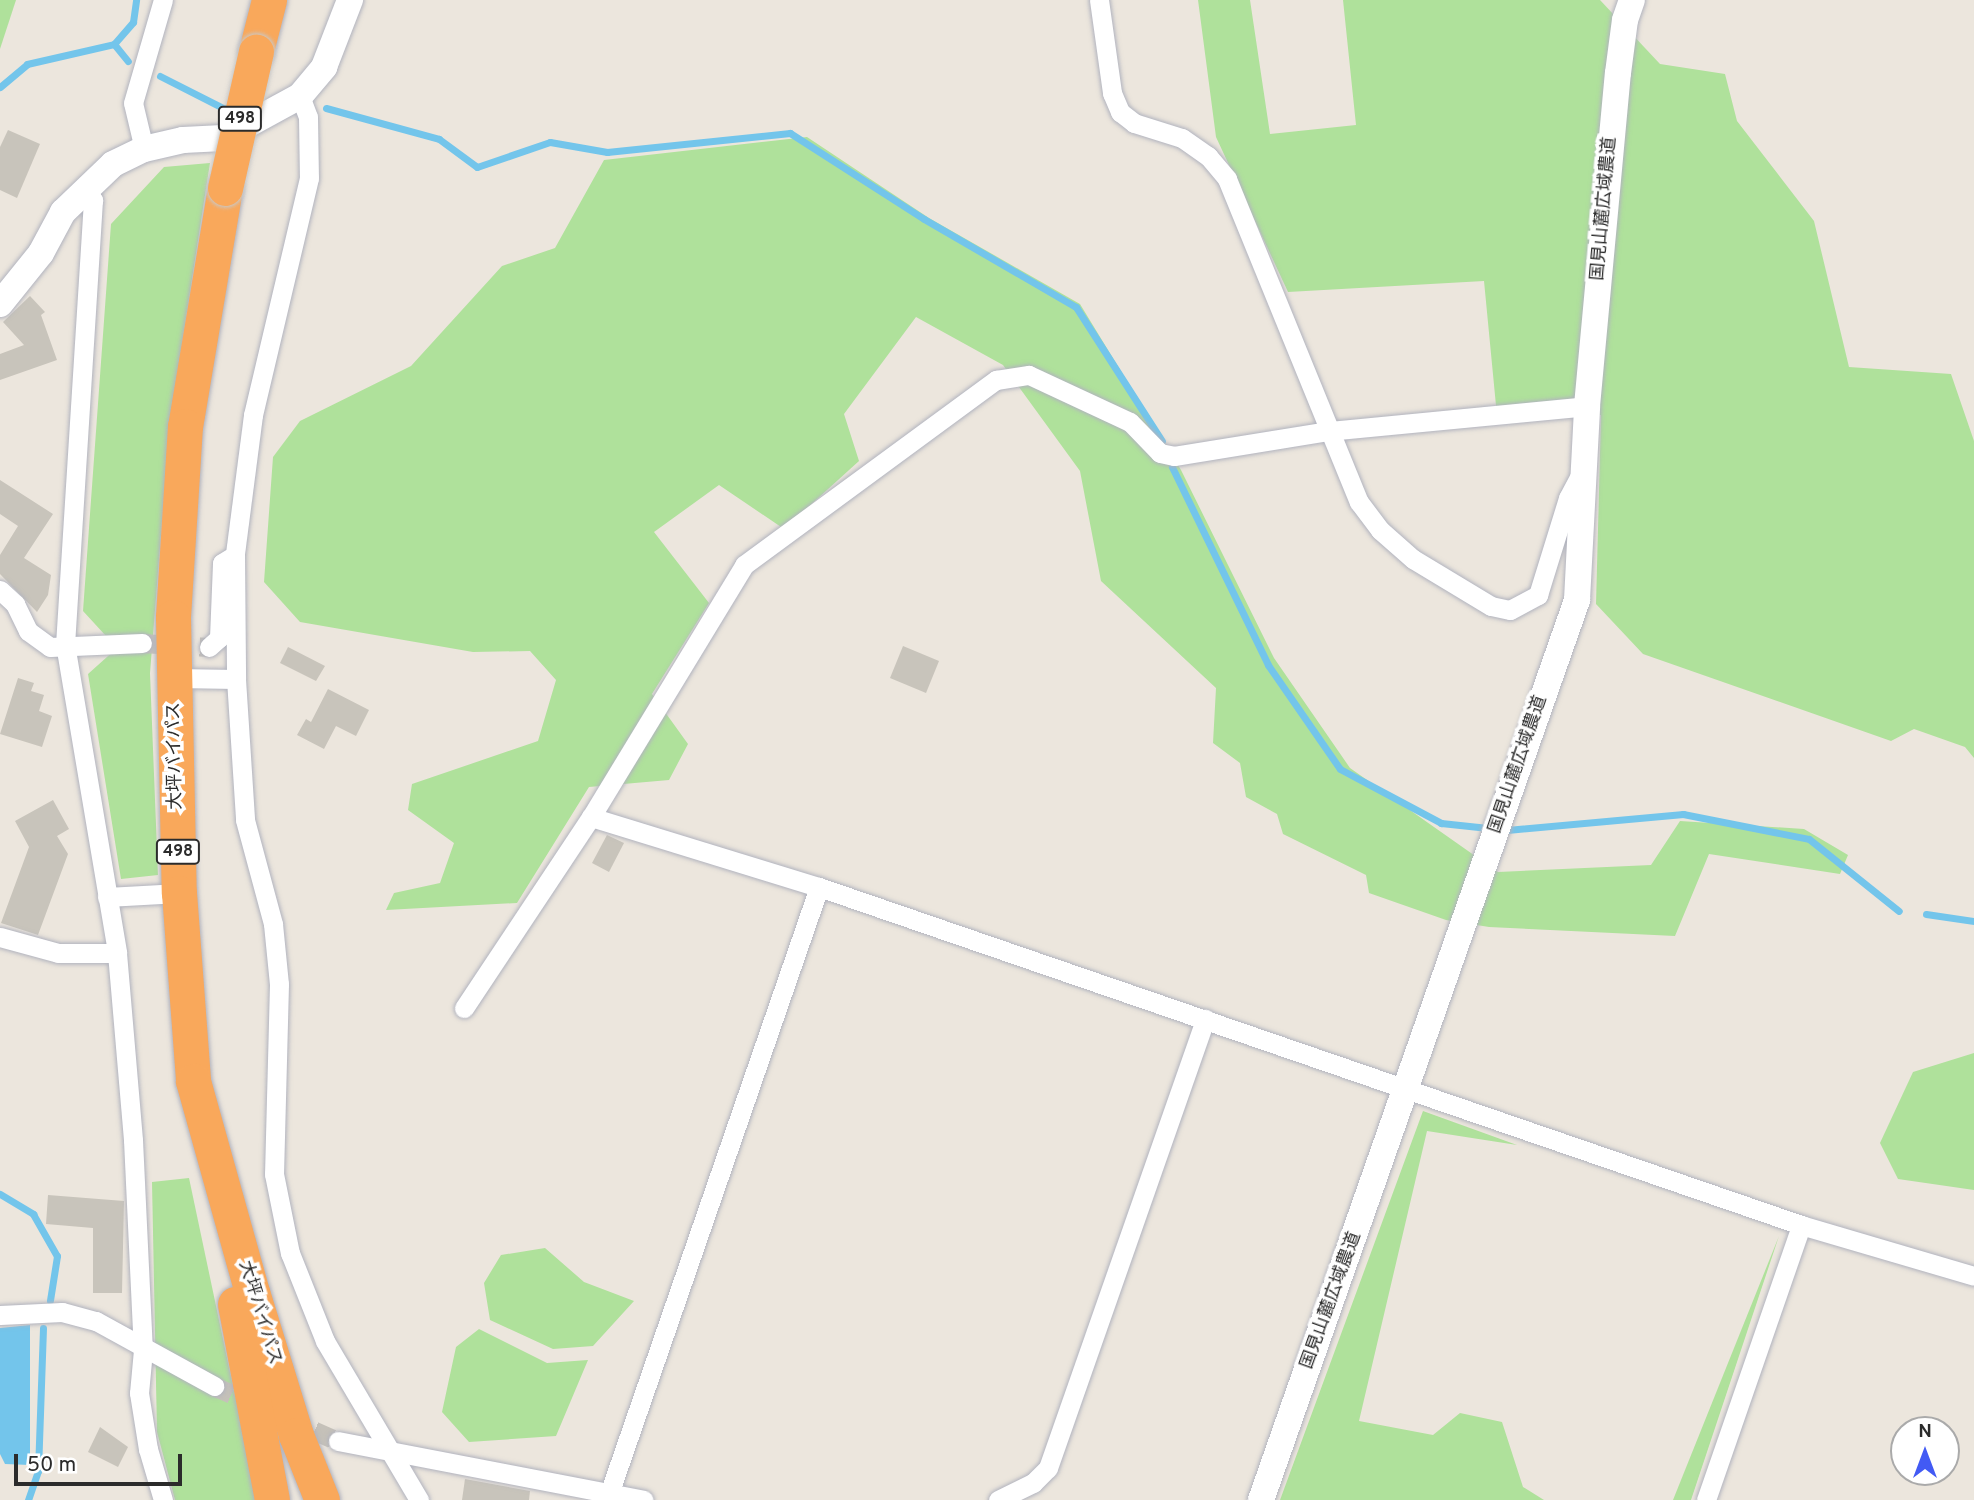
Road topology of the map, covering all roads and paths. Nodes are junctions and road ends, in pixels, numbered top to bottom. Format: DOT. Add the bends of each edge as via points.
graph roads {
  1 [pos="163,0"];
  2 [pos="269,0"];
  3 [pos="350,0"];
  4 [pos="1099,0"];
  5 [pos="1632,0"];
  6 [pos="300,96"];
  7 [pos="144,149"];
  8 [pos="82,189"];
  9 [pos="0,304"];
  10 [pos="1587,406"];
  11 [pos="1329,431"];
  12 [pos="1586,464"];
  13 [pos="235,554"];
  14 [pos="0,590"];
  15 [pos="142,643"];
  16 [pos="65,644"];
  17 [pos="209,647"];
  18 [pos="175,678"];
  19 [pos="236,679"];
  20 [pos="591,817"];
  21 [pos="819,887"];
  22 [pos="179,893"];
  23 [pos="107,897"];
  24 [pos="0,937"];
  25 [pos="117,953"];
  26 [pos="464,1009"];
  27 [pos="1205,1018"];
  28 [pos="193,1081"];
  29 [pos="1408,1088"];
  30 [pos="1801,1224"];
  31 [pos="1974,1276"];
  32 [pos="0,1315"];
  33 [pos="143,1350"];
  34 [pos="214,1386"];
  35 [pos="338,1441"];
  36 [pos="394,1454"];
  37 [pos="610,1492"];
  38 [pos="163,1500"];
  39 [pos="272,1500"];
  40 [pos="322,1500"];
  41 [pos="419,1500"];
  42 [pos="643,1500"];
  43 [pos="998,1500"];
  44 [pos="1261,1500"];
  45 [pos="1706,1500"];
  1 -- 7 [label="street" via="134,103"];
  2 -- 18 [label="highway, 大坪バイパス / 498, bridge" via="225,188 185,426 173,617"];
  3 -- 6 [label="street" via="324,67"];
  4 -- 11 [label="street" via="1112,93 1119,112 1134,123 1182,138 1208,156 1227,179"];
  5 -- 10 [label="street, 国見山麓広域農道" via="1618,73"];
  6 -- 7 [label="street" via="223,138 183,140"];
  6 -- 13 [label="street" via="308,117 309,178 253,415"];
  7 -- 8 [label="street" via="113,164"];
  8 -- 9 [label="street" via="62,212 41,253"];
  8 -- 16 [label="street" via="93,200"];
  10 -- 11 [label="street"];
  10 -- 12 [label="street, 国見山麓広域農道"];
  11 -- 12 [label="street" via="1359,502 1380,530 1413,559 1491,606 1510,610 1538,595 1568,498"];
  11 -- 20 [label="street" via="1174,456 1160,453 1130,422 1029,375 996,380 744,565"];
  12 -- 29 [label="street, 国見山麓広域農道" via="1577,600"];
  13 -- 17 [label="street" via="222,564 219,638"];
  13 -- 19 [label="street"];
  14 -- 16 [label="street" via="15,604 28,631 50,648"];
  15 -- 16 [label="street"];
  16 -- 23 [label="street"];
  18 -- 19 [label="street"];
  18 -- 22 [label="highway, 大坪バイパス / 498"];
  19 -- 36 [label="street" via="245,820 273,925 279,984 274,1174 288,1240 325,1341"];
  20 -- 21 [label="street"];
  20 -- 26 [label="street"];
  21 -- 27 [label="street"];
  21 -- 37 [label="street"];
  22 -- 23 [label="street"];
  22 -- 28 [label="highway, 大坪バイパス / 498"];
  23 -- 25 [label="street"];
  24 -- 25 [label="street" via="58,953"];
  25 -- 33 [label="street" via="134,1140"];
  27 -- 29 [label="street"];
  27 -- 43 [label="street" via="1048,1468 1033,1483"];
  28 -- 39 [label="highway"];
  28 -- 40 [label="highway, 大坪バイパス / 498" via="272,1357"];
  29 -- 30 [label="street"];
  29 -- 44 [label="street, 国見山麓広域農道"];
  30 -- 31 [label="street"];
  30 -- 45 [label="street"];
  32 -- 33 [label="street" via="62,1312 96,1321"];
  33 -- 34 [label="street"];
  33 -- 38 [label="street" via="139,1393"];
  35 -- 36 [label="street"];
  36 -- 37 [label="street"];
  36 -- 41 [label="street"];
  37 -- 42 [label="street"];
}
